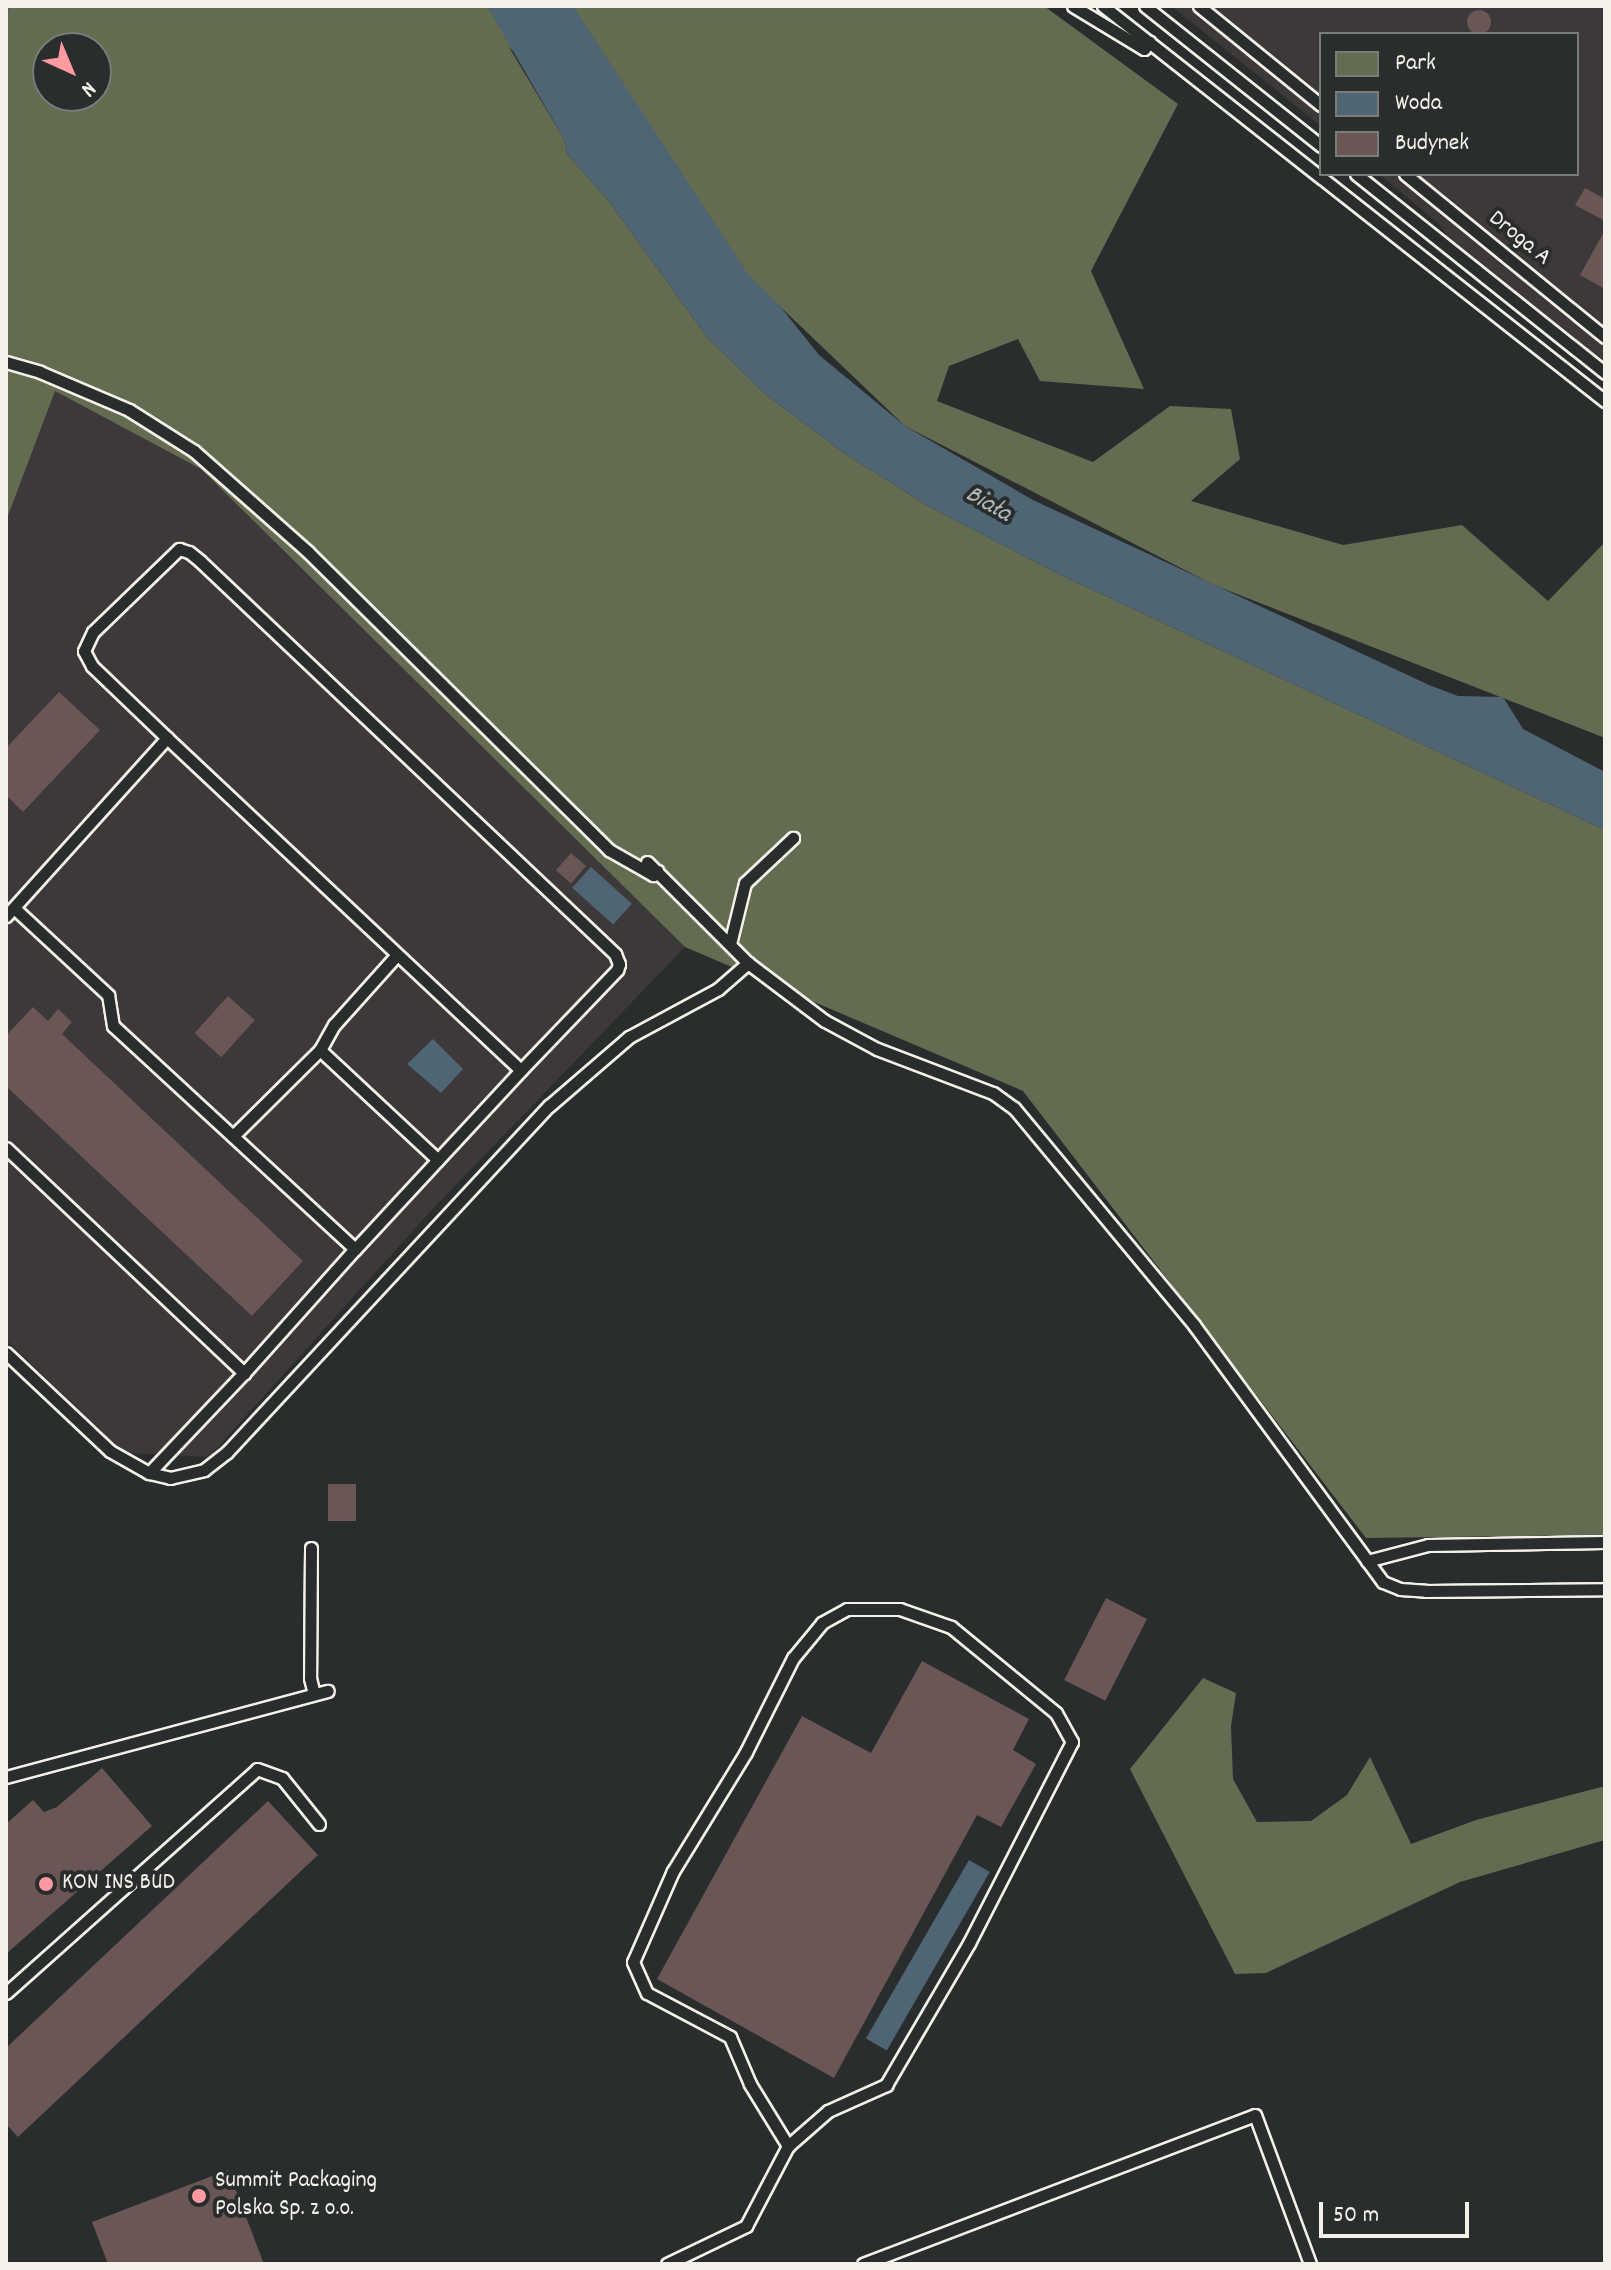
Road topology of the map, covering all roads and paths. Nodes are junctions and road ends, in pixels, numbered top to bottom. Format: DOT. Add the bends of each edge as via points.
graph roads {
  1 [pos="1073,6"];
  2 [pos="1103,6"];
  3 [pos="1145,6"];
  4 [pos="1199,6"];
  5 [pos="1149,42"];
  6 [pos="1319,103"];
  7 [pos="1319,144"];
  8 [pos="1319,176"];
  9 [pos="1319,176"];
  10 [pos="1359,176"];
  11 [pos="1407,176"];
  12 [pos="1605,337"];
  13 [pos="6,362"];
  14 [pos="1605,373"];
  15 [pos="1605,401"];
  16 [pos="167,738"];
  17 [pos="793,838"];
  18 [pos="647,862"];
  19 [pos="657,871"];
  20 [pos="10,912"];
  21 [pos="730,944"];
  22 [pos="396,956"];
  23 [pos="748,963"];
  24 [pos="320,1050"];
  25 [pos="521,1070"];
  26 [pos="233,1136"];
  27 [pos="6,1148"];
  28 [pos="438,1160"];
  29 [pos="355,1249"];
  30 [pos="6,1353"];
  31 [pos="244,1373"];
  32 [pos="149,1473"];
  33 [pos="1605,1542"];
  34 [pos="311,1548"];
  35 [pos="1400,1550"];
  36 [pos="1412,1557"];
  37 [pos="1367,1561"];
  38 [pos="1605,1589"];
  39 [pos="328,1691"];
  40 [pos="314,1694"];
  41 [pos="6,1777"];
  42 [pos="319,1824"];
  43 [pos="6,1993"];
  44 [pos="788,2146"];
  45 [pos="667,2264"];
  46 [pos="863,2264"];
  47 [pos="1310,2264"];
  1 -- 5 [label="lane" via="1144,49"];
  2 -- 5 [label="lane"];
  3 -- 7 [label="lane"];
  4 -- 6 [label="lane"];
  5 -- 8 [label="lane"];
  9 -- 15 [label="lane"];
  10 -- 14 [label="lane"];
  11 -- 12 [label="lane, Droga A"];
  13 -- 19 [label="lane" via="129,410 194,451 308,552 609,850 653,875"];
  16 -- 20 [label="lane"];
  16 -- 22 [label="lane"];
  16 -- 25 [label="lane" via="92,666 84,651 93,632 179,549 200,561 615,954 617,970"];
  17 -- 21 [label="lane" via="745,883"];
  18 -- 19 [label="lane"];
  19 -- 21 [label="lane"];
  20 -- 26 [label="lane" via="108,995 113,1026"];
  21 -- 23 [label="lane"];
  22 -- 24 [label="lane" via="334,1025"];
  22 -- 25 [label="lane"];
  23 -- 32 [label="lane" via="718,989 629,1037 549,1106 227,1452 204,1470 170,1478"];
  23 -- 37 [label="lane" via="825,1021 877,1049 993,1093 1014,1108 1194,1325"];
  24 -- 26 [label="lane"];
  24 -- 28 [label="lane"];
  25 -- 28 [label="lane"];
  26 -- 29 [label="lane"];
  27 -- 31 [label="lane"];
  28 -- 29 [label="lane"];
  29 -- 31 [label="lane"];
  30 -- 32 [label="lane" via="110,1451"];
  31 -- 32 [label="lane"];
  33 -- 35 [label="lane"];
  34 -- 40 [label="lane"];
  35 -- 36 [label="lane" via="1401,1556"];
  35 -- 37 [label="lane"];
  37 -- 38 [label="lane" via="1383,1582 1400,1589"];
  39 -- 40 [label="lane"];
  40 -- 41 [label="lane"];
  42 -- 43 [label="lane" via="282,1778 257,1769"];
  44 -- 44 [label="lane" via="828,2111 886,2085 969,1943 1072,1742 1056,1713 951,1627 900,1609 847,1609 822,1623 793,1658 746,1752 673,1871 633,1962 647,1993 730,2037 750,2084"];
  44 -- 45 [label="lane" via="746,2226"];
  46 -- 47 [label="lane" via="1255,2115"];
}
